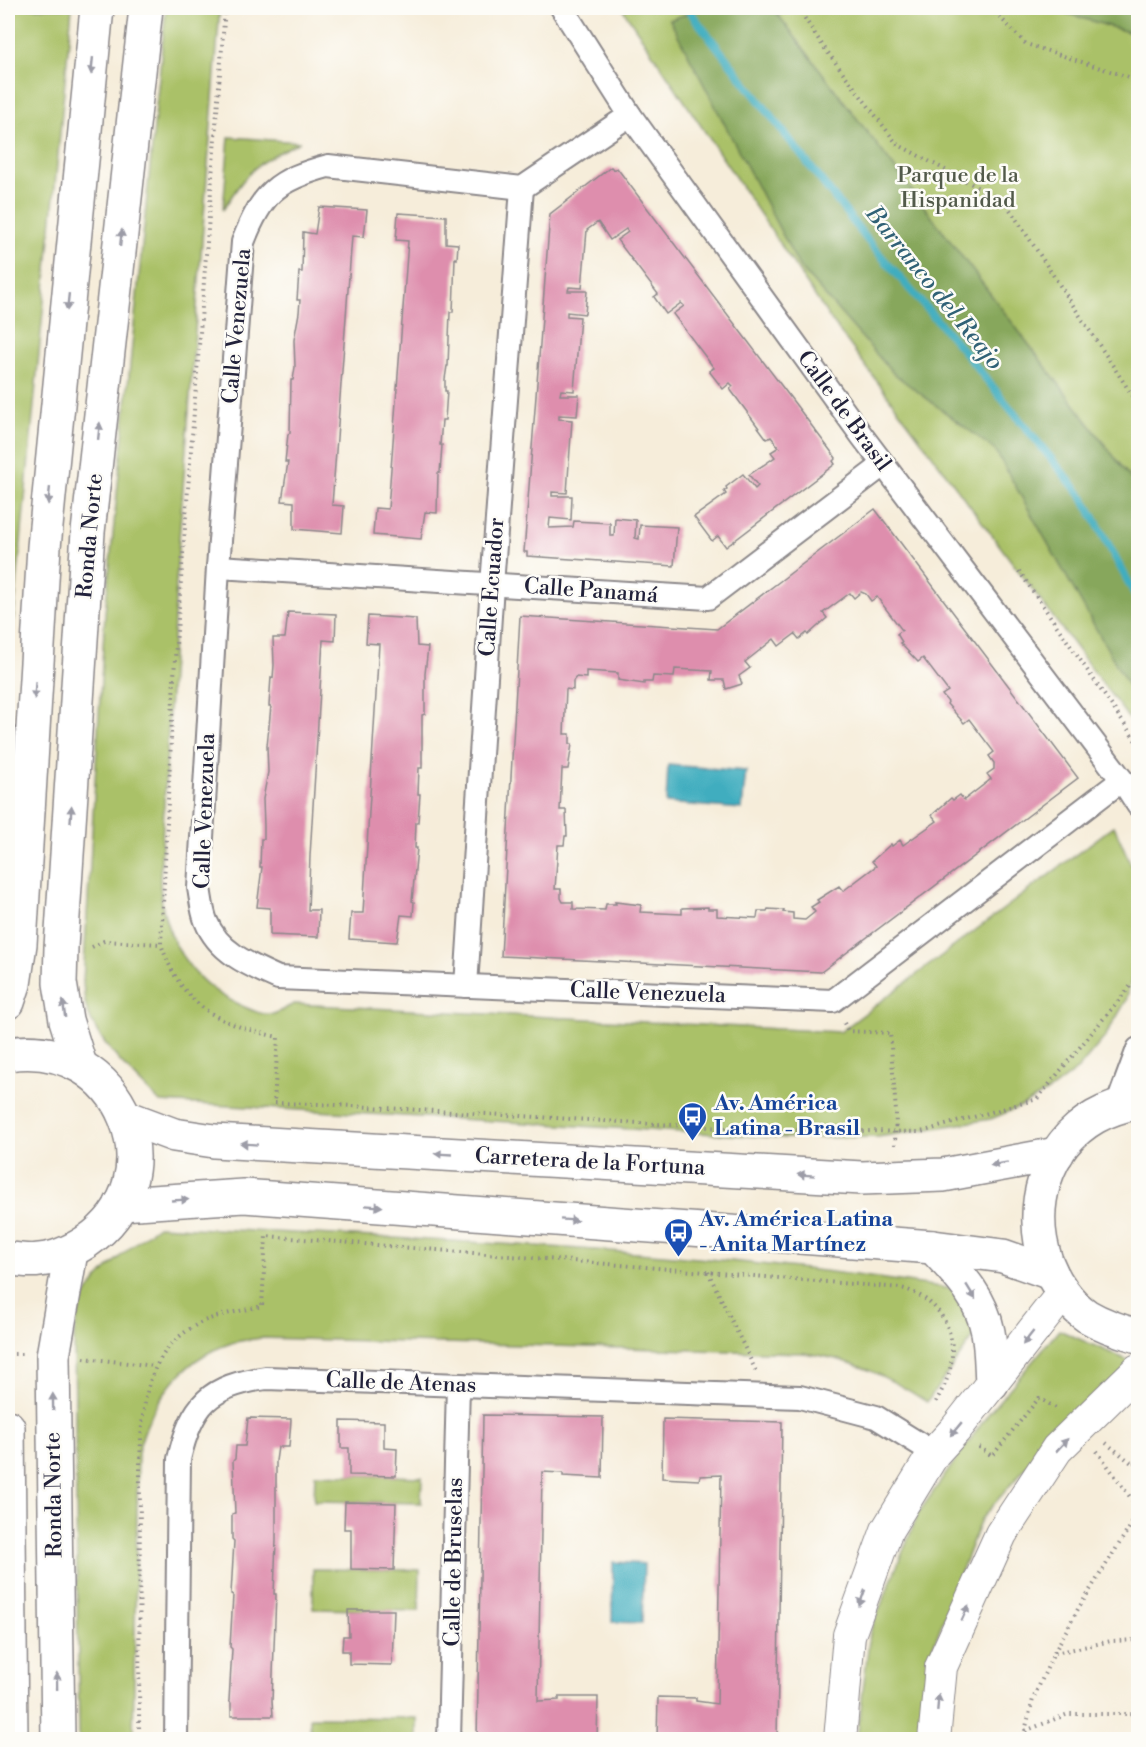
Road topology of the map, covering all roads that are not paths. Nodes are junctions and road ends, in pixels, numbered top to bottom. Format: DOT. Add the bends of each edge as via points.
graph roads {
  1 [pos="97,8"];
  2 [pos="146,8"];
  3 [pos="562,8"];
  4 [pos="630,116"];
  5 [pos="522,188"];
  6 [pos="883,465"];
  7 [pos="218,567"];
  8 [pos="492,585"];
  9 [pos="1122,780"];
  10 [pos="1138,805"];
  11 [pos="466,986"];
  12 [pos="8,1002"];
  13 [pos="1138,1049"];
  14 [pos="8,1054"];
  15 [pos="80,1065"];
  16 [pos="1128,1104"];
  17 [pos="126,1117"];
  18 [pos="1057,1154"];
  19 [pos="122,1204"];
  20 [pos="933,1247"];
  21 [pos="71,1252"];
  22 [pos="8,1259"];
  23 [pos="1057,1283"];
  24 [pos="1138,1336"];
  25 [pos="1138,1371"];
  26 [pos="992,1383"];
  27 [pos="458,1385"];
  28 [pos="8,1427"];
  29 [pos="934,1453"];
  30 [pos="11,1740"];
  31 [pos="58,1740"];
  32 [pos="176,1740"];
  33 [pos="449,1740"];
  34 [pos="840,1740"];
  35 [pos="934,1740"];
  1 -- 12 [label="main road, Ronda Norte, one-way" via="44,547 20,944"];
  15 -- 2 [label="main road, Ronda Norte, one-way" via="66,1020 60,982 61,947 88,532"];
  3 -- 4 [label="street, Calle de Brasil"];
  4 -- 5 [label="street"];
  4 -- 6 [label="street, Calle de Brasil"];
  5 -- 7 [label="street, Calle Venezuela" via="328,166 300,174 271,191 254,214 243,242"];
  5 -- 8 [label="street, Calle Ecuador"];
  6 -- 8 [label="street, Calle Panamá" via="708,598"];
  6 -- 9 [label="street, Calle de Brasil"];
  7 -- 8 [label="street, Calle Panamá"];
  7 -- 11 [label="street, Calle Venezuela" via="199,888 206,921 223,947 278,978"];
  8 -- 11 [label="street, Calle Ecuador"];
  9 -- 10 [label="street, Calle de Brasil"];
  9 -- 11 [label="street, Calle Venezuela" via="832,1001"];
  13 -- 16 [label="street"];
  14 -- 15 [label="main road" via="54,1054"];
  15 -- 17 [label="main road" via="99,1078"];
  16 -- 18 [label="main road" via="1094,1118"];
  18 -- 17 [label="main road, Carretera de la Fortuna, one-way" via="943,1175 862,1178 214,1141 174,1135"];
  17 -- 19 [label="main road" via="133,1145 131,1175"];
  18 -- 23 [label="main road" via="1044,1182 1038,1213 1040,1244"];
  19 -- 20 [label="main road, one-way" via="244,1196"];
  19 -- 21 [label="main road" via="101,1232"];
  20 -- 23 [label="main road" via="1003,1256"];
  20 -- 26 [label="main road, one-way" via="967,1285 984,1316"];
  21 -- 22 [label="main road" via="39,1260"];
  31 -- 21 [label="main road, Ronda Norte, one-way" via="53,1356"];
  23 -- 24 [label="main road" via="1086,1315 1114,1330"];
  23 -- 26 [label="main road, one-way"];
  35 -- 25 [label="main road, one-way" via="941,1667 1001,1534 1057,1449"];
  26 -- 29 [label="main road, one-way"];
  27 -- 29 [label="street, Calle de Atenas" via="800,1397 876,1417"];
  27 -- 32 [label="street, Calle de Atenas" via="266,1378 232,1385 198,1408 189,1422 179,1459"];
  27 -- 33 [label="street, Calle de Bruselas"];
  28 -- 30 [label="main road, Ronda Norte"];
  29 -- 34 [label="main road, one-way" via="887,1530 849,1635"];
}
